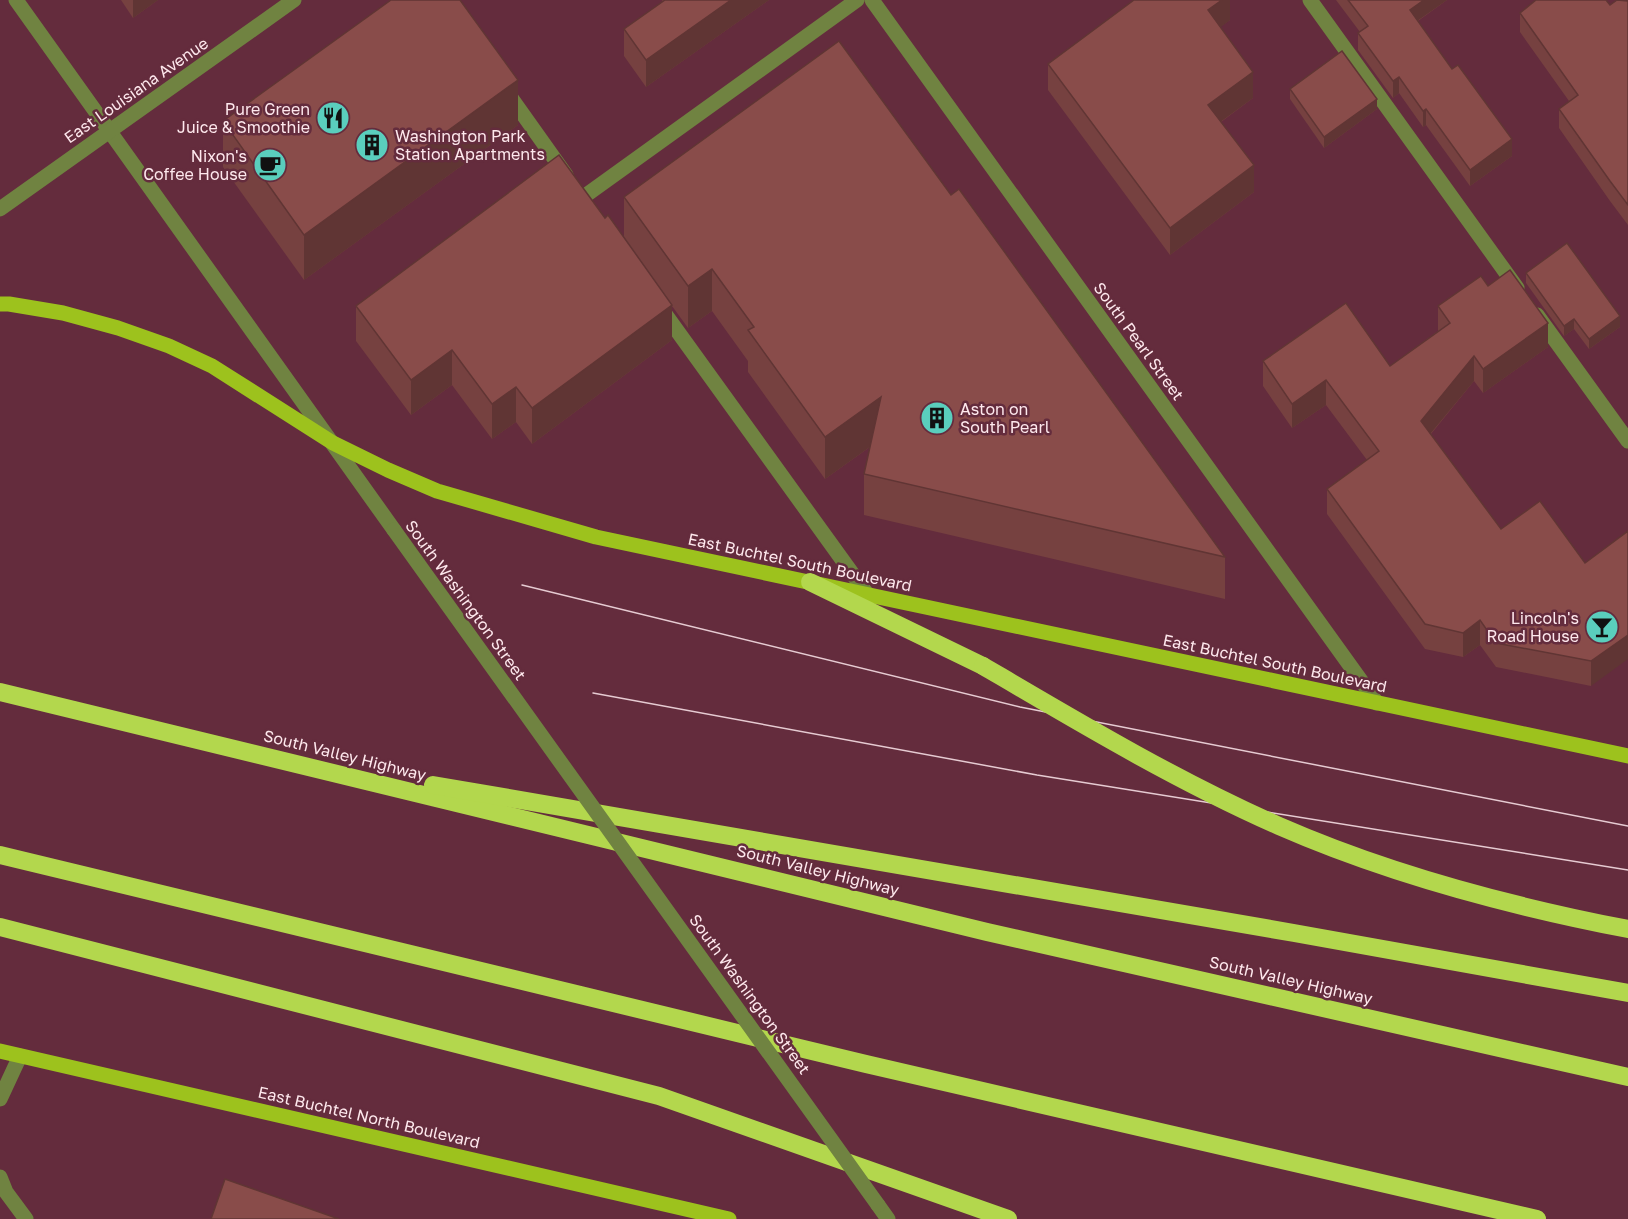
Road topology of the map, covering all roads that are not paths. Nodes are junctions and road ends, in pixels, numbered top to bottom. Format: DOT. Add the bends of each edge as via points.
graph roads {
  1 [pos="16,0"];
  2 [pos="294,0"];
  3 [pos="856,0"];
  4 [pos="872,0"];
  5 [pos="1310,0"];
  6 [pos="497,79"];
  7 [pos="110,130"];
  8 [pos="0,208"];
  9 [pos="652,296"];
  10 [pos="0,304"];
  11 [pos="1628,441"];
  12 [pos="333,443"];
  13 [pos="810,582"];
  14 [pos="867,594"];
  15 [pos="0,692"];
  16 [pos="1377,703"];
  17 [pos="1628,756"];
  18 [pos="280,759"];
  19 [pos="0,855"];
  20 [pos="0,927"];
  21 [pos="1628,929"];
  22 [pos="1628,993"];
  23 [pos="0,1051"];
  24 [pos="20,1056"];
  25 [pos="1628,1077"];
  26 [pos="0,1099"];
  27 [pos="0,1177"];
  28 [pos="26,1219"];
  29 [pos="729,1219"];
  30 [pos="888,1219"];
  31 [pos="1008,1219"];
  32 [pos="1537,1219"];
  1 -- 7 [label="street, South Washington Street"];
  2 -- 7 [label="street, East Louisiana Avenue"];
  3 -- 6 [label="street" via="586,203"];
  4 -- 16 [label="street, South Pearl Street"];
  5 -- 11 [label="street"];
  7 -- 8 [label="street, East Louisiana Avenue"];
  7 -- 12 [label="street, South Washington Street"];
  9 -- 14 [label="street"];
  10 -- 12 [label="main road, East Buchtel South Boulevard" via="63,313 169,346 212,366"];
  12 -- 13 [label="main road, East Buchtel South Boulevard" via="437,491 489,507 596,537"];
  12 -- 30 [label="street, South Washington Street, bridge"];
  13 -- 14 [label="main road, East Buchtel South Boulevard"];
  13 -- 21 [label="highway, bridge" via="983,666 1110,740 1297,833 1451,887 1547,913"];
  14 -- 16 [label="main road, East Buchtel South Boulevard"];
  15 -- 18 [label="highway, South Valley Highway"];
  16 -- 17 [label="main road, East Buchtel South Boulevard"];
  18 -- 22 [label="highway"];
  18 -- 25 [label="highway, South Valley Highway" via="987,932"];
  19 -- 32 [label="highway" via="866,1064"];
  20 -- 31 [label="highway" via="659,1096"];
  23 -- 24 [label="main road, East Buchtel North Boulevard"];
  24 -- 26 [label="street"];
  24 -- 29 [label="main road, East Buchtel North Boulevard"];
  27 -- 28 [label="street"];
}
